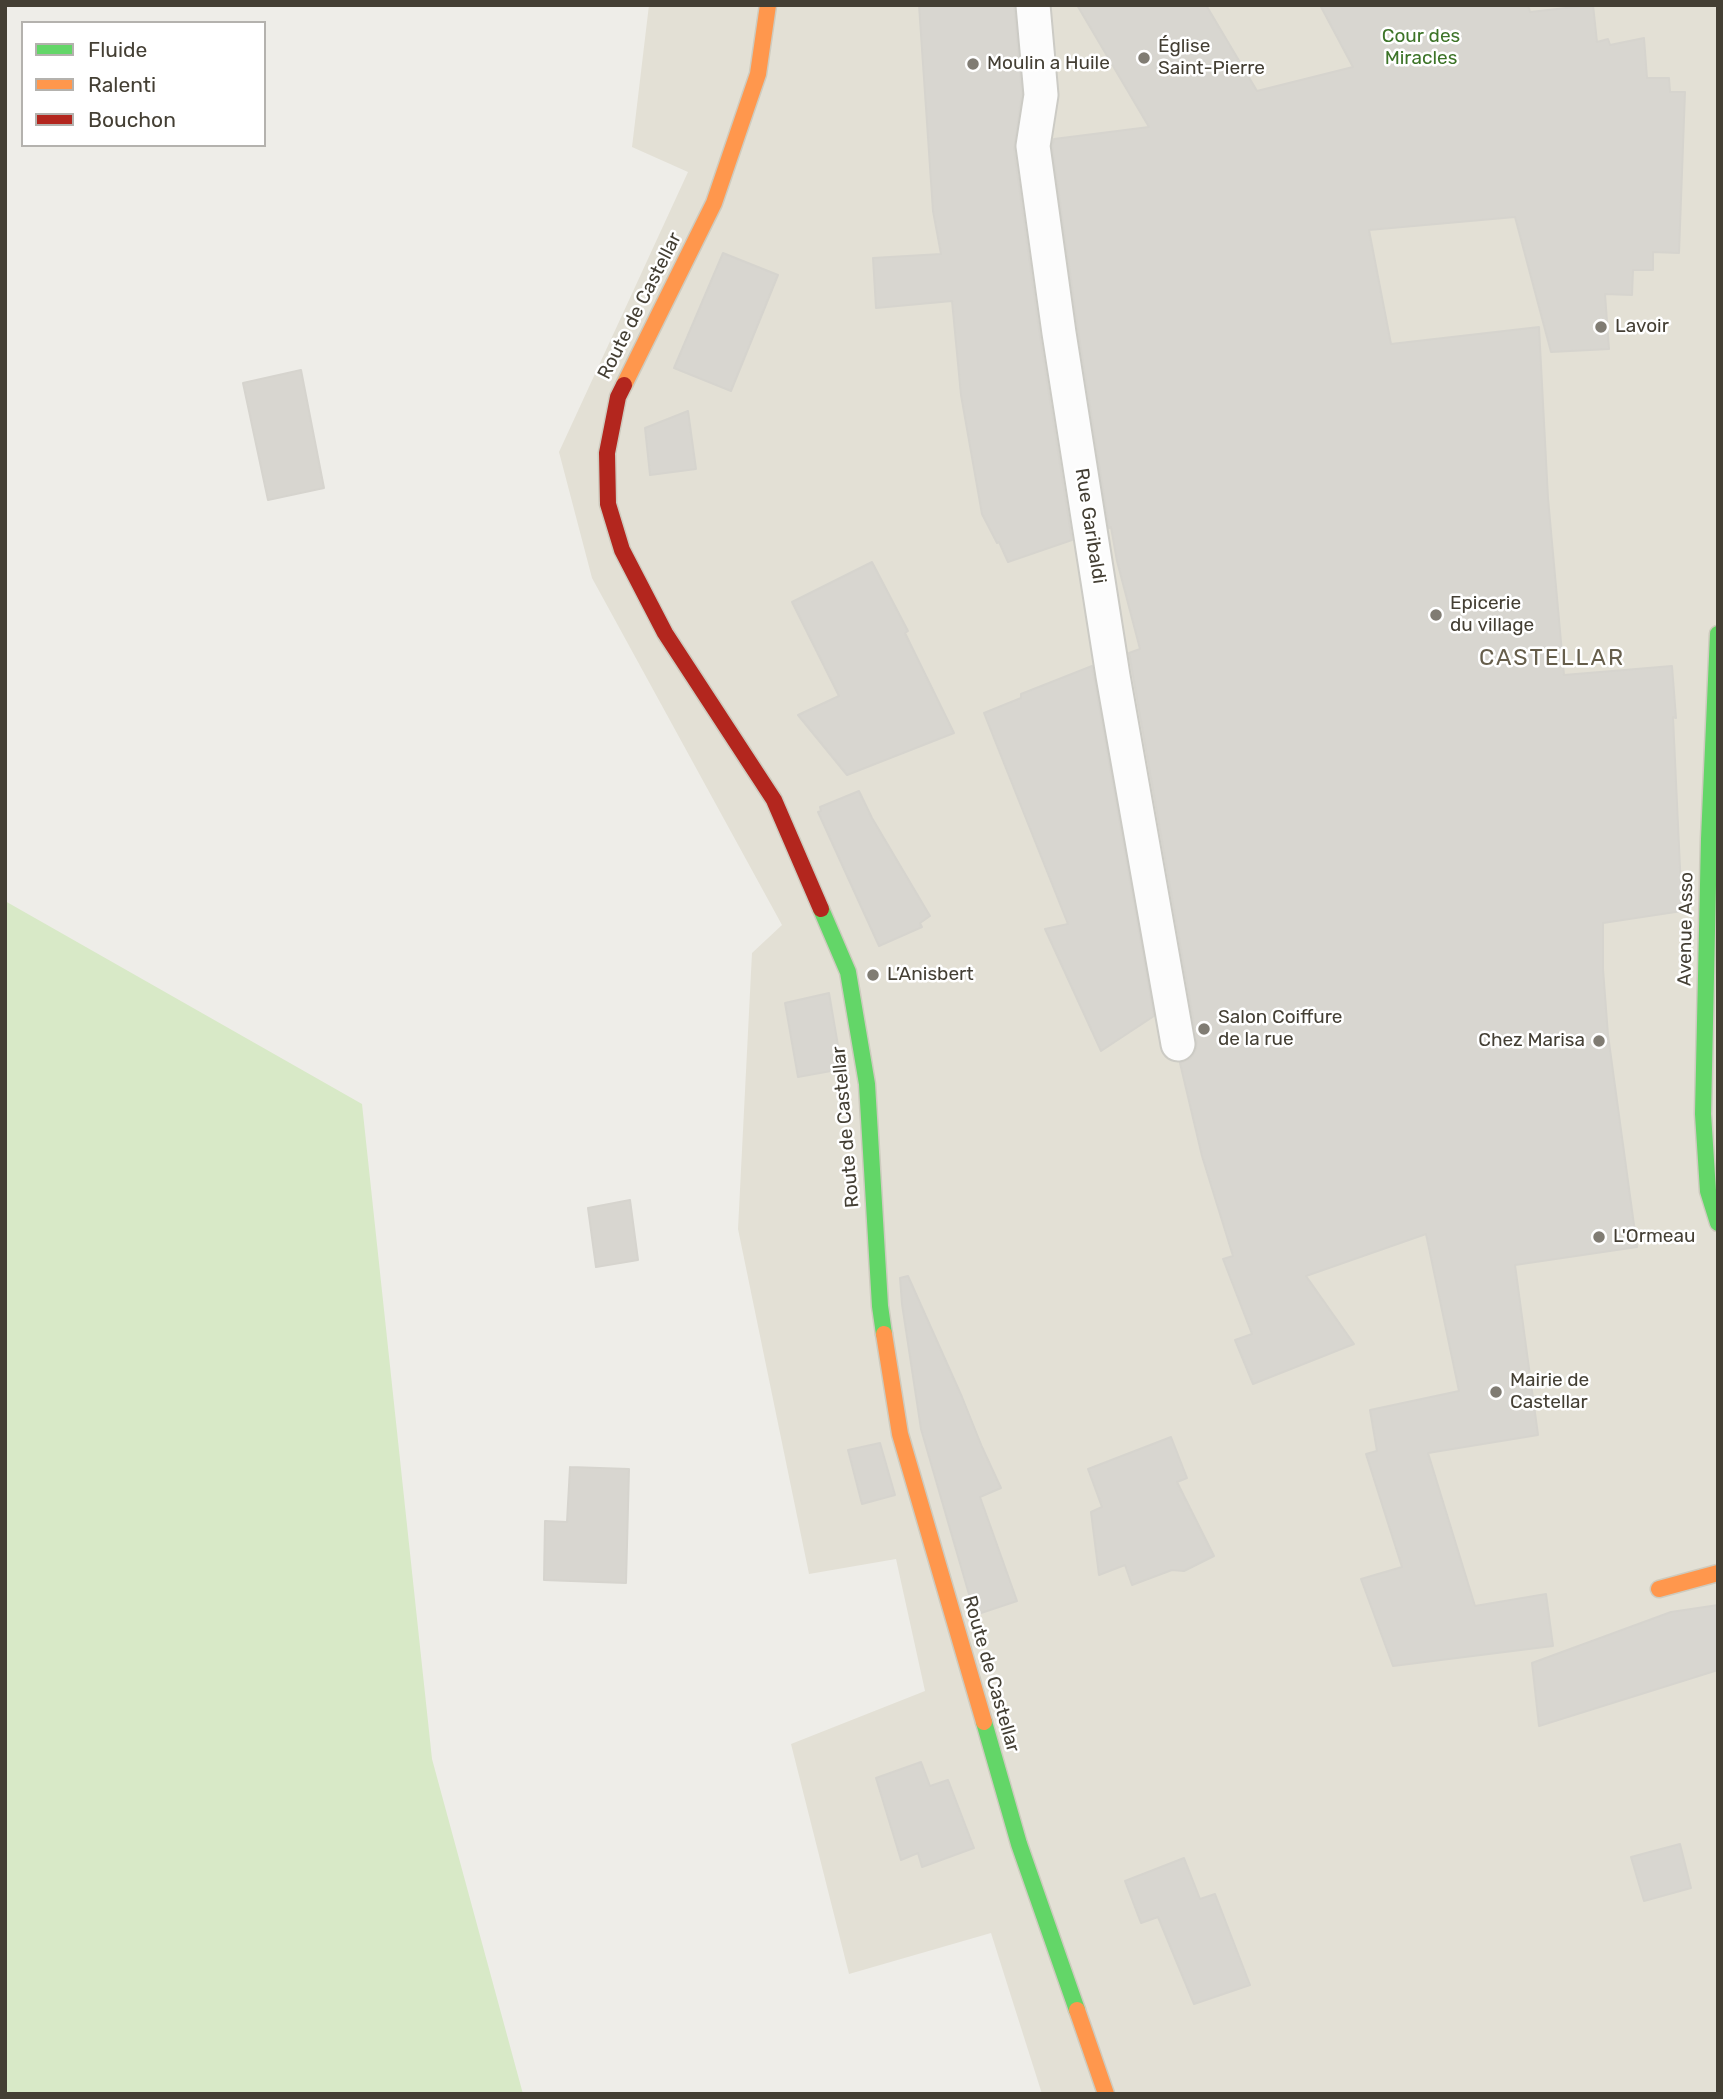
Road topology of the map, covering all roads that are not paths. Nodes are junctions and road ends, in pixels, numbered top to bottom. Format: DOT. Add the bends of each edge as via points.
graph roads {
  1 [pos="768,5"];
  2 [pos="1033,5"];
  3 [pos="1718,634"];
  4 [pos="1178,1044"];
  5 [pos="1718,1223"];
  6 [pos="1718,1573"];
  7 [pos="1658,1590"];
  8 [pos="1106,2094"];
  1 -- 8 [label="street, Route de Castellar" via="758,74 714,204 618,397 607,453 608,504 622,550 666,633 775,800 848,972 867,1084 880,1306 900,1434 1019,1844"];
  2 -- 4 [label="lane, Rue Garibaldi" via="1041,95 1033,146 1059,333"];
  3 -- 5 [label="street, Avenue Asso" via="1703,1114 1708,1191"];
  6 -- 7 [label="street"];
}
